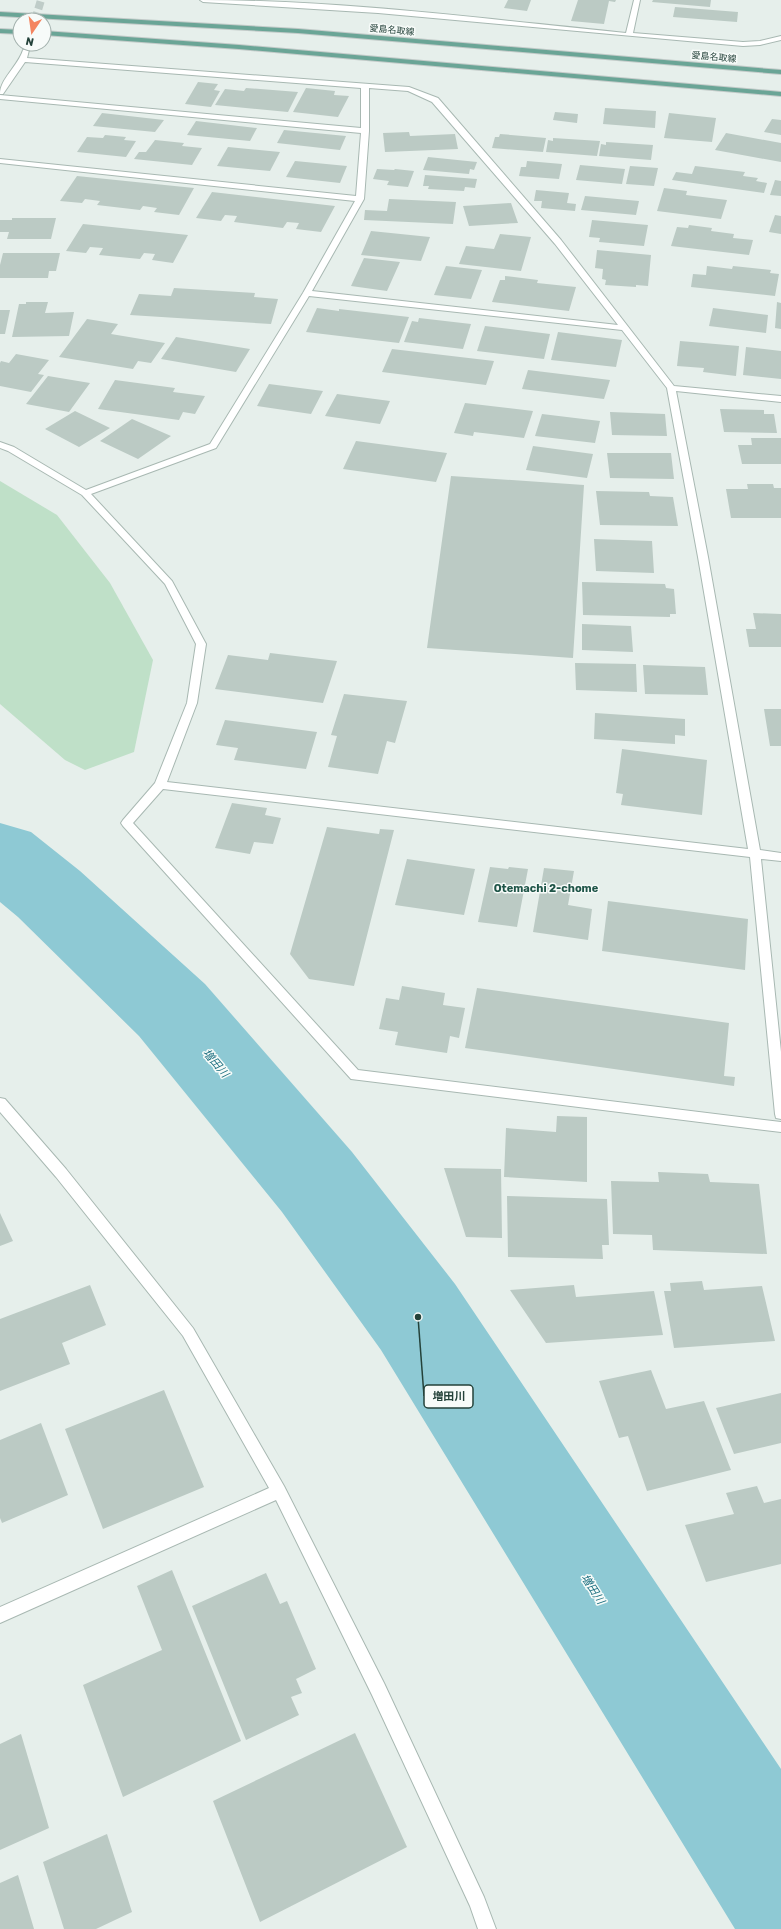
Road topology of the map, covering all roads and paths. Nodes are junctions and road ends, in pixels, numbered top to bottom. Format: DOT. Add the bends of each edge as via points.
graph roads {
  1 [pos="203,0"];
  2 [pos="637,0"];
  3 [pos="228,1"];
  4 [pos="0,14"];
  5 [pos="0,30"];
  6 [pos="12,31"];
  7 [pos="52,34"];
  8 [pos="629,35"];
  9 [pos="781,38"];
  10 [pos="25,52"];
  11 [pos="23,60"];
  12 [pos="781,72"];
  13 [pos="365,86"];
  14 [pos="0,92"];
  15 [pos="781,94"];
  16 [pos="0,97"];
  17 [pos="365,131"];
  18 [pos="0,161"];
  19 [pos="360,199"];
  20 [pos="307,293"];
  21 [pos="625,328"];
  22 [pos="672,388"];
  23 [pos="781,399"];
  24 [pos="0,445"];
  25 [pos="85,493"];
  26 [pos="160,785"];
  27 [pos="755,854"];
  28 [pos="781,857"];
  29 [pos="0,1103"];
  30 [pos="781,1114"];
  31 [pos="781,1127"];
  32 [pos="279,1491"];
  33 [pos="0,1615"];
  34 [pos="487,1929"];
  1 -- 3 [label="street"];
  2 -- 8 [label="street"];
  3 -- 8 [label="street" via="379,8"];
  4 -- 12 [label="main road, 愛島名取線" via="298,31"];
  5 -- 6 [label="main road"];
  7 -- 15 [label="main road" via="239,47"];
  8 -- 9 [label="street" via="743,44"];
  10 -- 11 [label="street"];
  11 -- 13 [label="street"];
  11 -- 14 [label="street"];
  13 -- 17 [label="street"];
  13 -- 21 [label="street" via="408,89 435,100 558,242"];
  16 -- 17 [label="street"];
  17 -- 19 [label="street"];
  18 -- 19 [label="street"];
  19 -- 20 [label="street"];
  20 -- 21 [label="street"];
  20 -- 25 [label="street" via="213,446"];
  21 -- 22 [label="street"];
  22 -- 23 [label="street"];
  22 -- 27 [label="street"];
  24 -- 25 [label="street"];
  25 -- 26 [label="street" via="169,583 201,644 192,703"];
  26 -- 27 [label="street"];
  26 -- 31 [label="street" via="127,823 355,1075"];
  27 -- 28 [label="street"];
  27 -- 30 [label="street"];
  29 -- 32 [label="street" via="61,1173 188,1332"];
  32 -- 33 [label="street"];
  32 -- 34 [label="street" via="381,1696 478,1903"];
}
